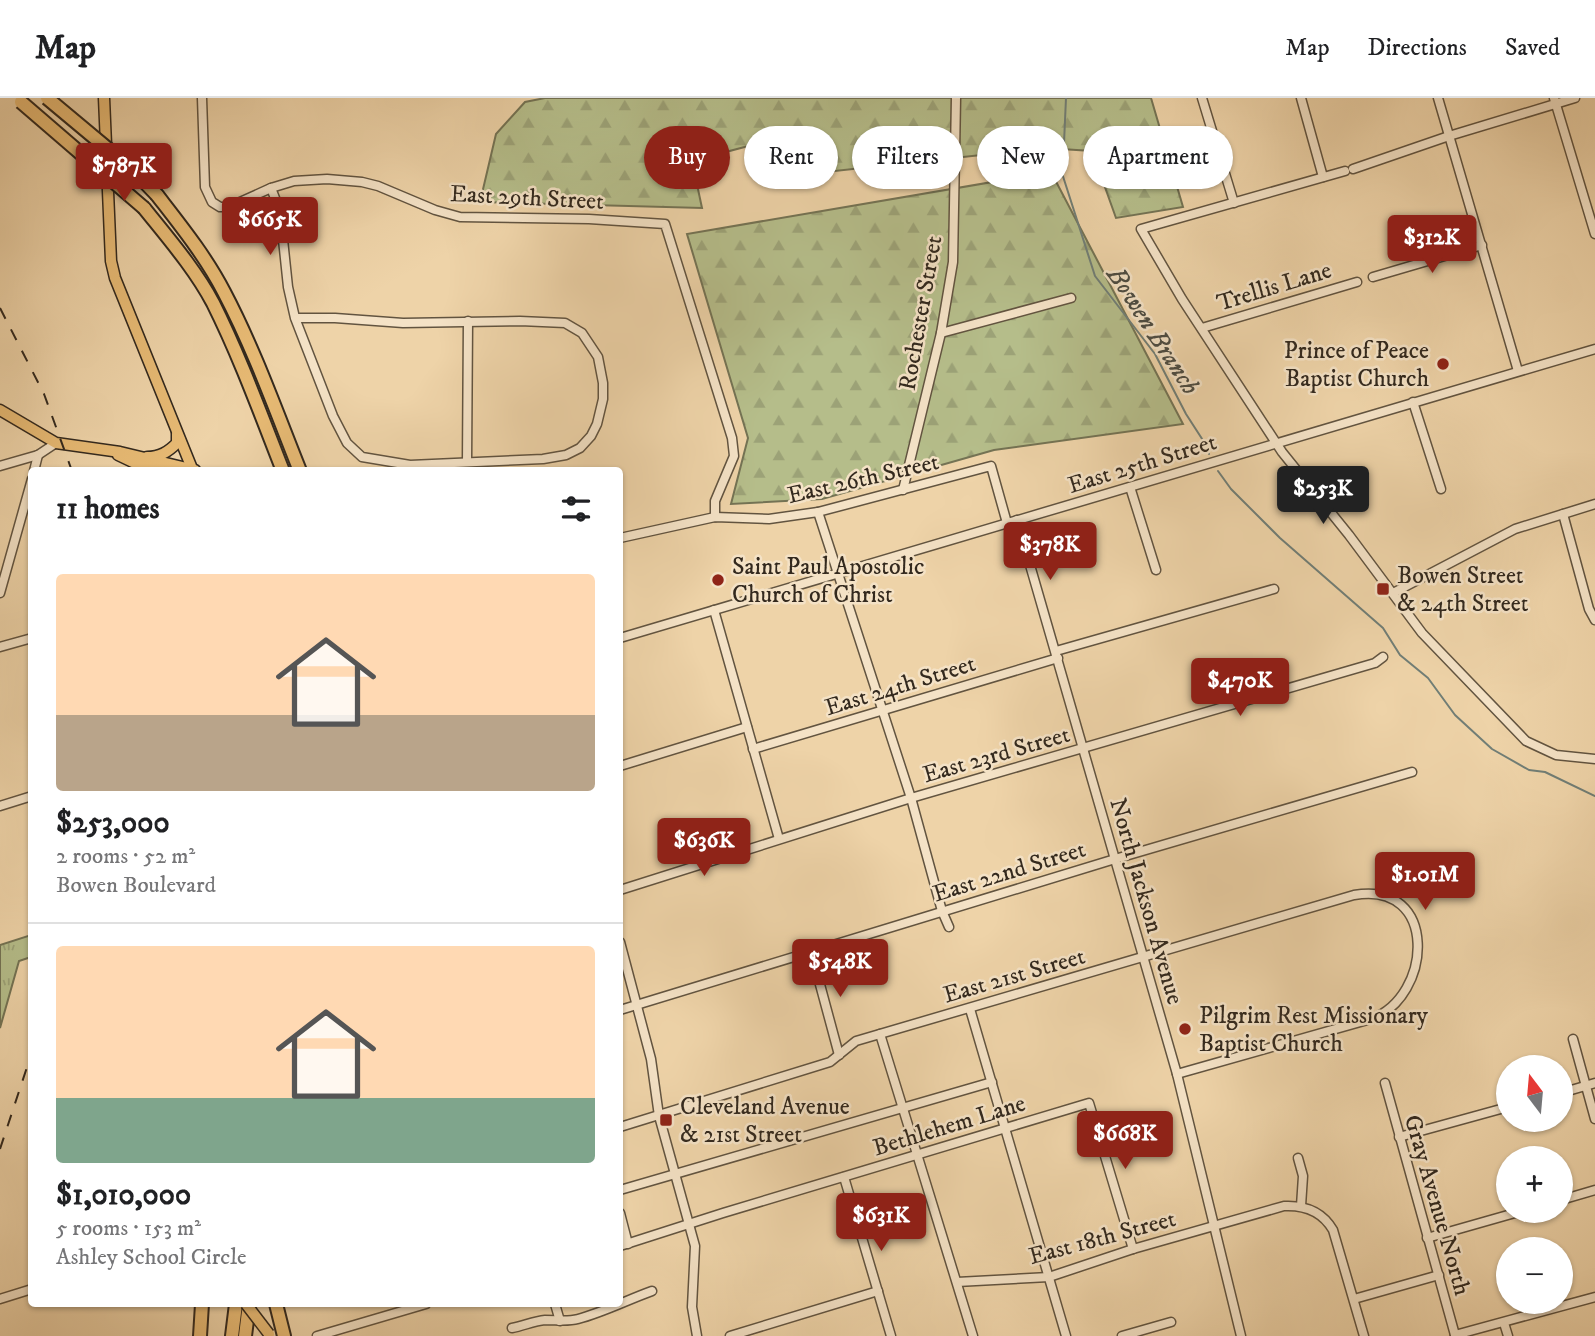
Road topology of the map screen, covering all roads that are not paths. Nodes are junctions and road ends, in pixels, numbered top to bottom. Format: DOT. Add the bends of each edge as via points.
graph roads {
  1 [pos="47,98"];
  2 [pos="104,98"];
  3 [pos="202,98"];
  4 [pos="956,98"];
  5 [pos="1202,98"];
  6 [pos="1300,98"];
  7 [pos="1437,98"];
  8 [pos="1575,98"];
  9 [pos="19,100"];
  10 [pos="1555,101"];
  11 [pos="1449,136"];
  12 [pos="1323,177"];
  13 [pos="271,188"];
  14 [pos="1234,203"];
  15 [pos="1595,234"];
  16 [pos="1482,245"];
  17 [pos="1373,277"];
  18 [pos="1357,282"];
  19 [pos="1072,298"];
  20 [pos="295,318"];
  21 [pos="468,321"];
  22 [pos="1202,328"];
  23 [pos="941,333"];
  24 [pos="1595,349"];
  25 [pos="1518,371"];
  26 [pos="1413,402"];
  27 [pos="0,410"];
  28 [pos="175,427"];
  29 [pos="56,443"];
  30 [pos="1276,443"];
  31 [pos="109,452"];
  32 [pos="38,455"];
  33 [pos="138,456"];
  34 [pos="467,462"];
  35 [pos="0,466"];
  36 [pos="35,467"];
  37 [pos="147,467"];
  38 [pos="181,467"];
  39 [pos="192,467"];
  40 [pos="282,467"];
  41 [pos="298,467"];
  42 [pos="1129,486"];
  43 [pos="904,489"];
  44 [pos="1441,489"];
  45 [pos="28,494"];
  46 [pos="1595,504"];
  47 [pos="818,512"];
  48 [pos="1563,514"];
  49 [pos="715,517"];
  50 [pos="1017,520"];
  51 [pos="1007,523"];
  52 [pos="623,537"];
  53 [pos="1156,570"];
  54 [pos="840,575"];
  55 [pos="1274,589"];
  56 [pos="0,593"];
  57 [pos="1393,593"];
  58 [pos="714,610"];
  59 [pos="1595,620"];
  60 [pos="623,637"];
  61 [pos="28,639"];
  62 [pos="0,647"];
  63 [pos="1057,655"];
  64 [pos="1383,657"];
  65 [pos="883,710"];
  66 [pos="747,727"];
  67 [pos="753,749"];
  68 [pos="1083,749"];
  69 [pos="1595,760"];
  70 [pos="623,765"];
  71 [pos="1412,772"];
  72 [pos="28,797"];
  73 [pos="911,799"];
  74 [pos="0,806"];
  75 [pos="779,839"];
  76 [pos="1115,859"];
  77 [pos="623,889"];
  78 [pos="942,911"];
  79 [pos="949,927"];
  80 [pos="811,950"];
  81 [pos="623,953"];
  82 [pos="1144,958"];
  83 [pos="637,1004"];
  84 [pos="623,1009"];
  85 [pos="970,1009"];
  86 [pos="880,1034"];
  87 [pos="1573,1039"];
  88 [pos="839,1055"];
  89 [pos="1177,1074"];
  90 [pos="992,1082"];
  91 [pos="1385,1083"];
  92 [pos="1590,1085"];
  93 [pos="1573,1090"];
  94 [pos="904,1106"];
  95 [pos="1496,1110"];
  96 [pos="659,1116"];
  97 [pos="1595,1119"];
  98 [pos="623,1126"];
  99 [pos="1006,1129"];
  100 [pos="1399,1137"];
  101 [pos="919,1155"];
  102 [pos="1298,1158"];
  103 [pos="676,1172"];
  104 [pos="844,1177"];
  105 [pos="623,1189"];
  106 [pos="1595,1190"];
  107 [pos="1573,1196"];
  108 [pos="1301,1206"];
  109 [pos="1496,1218"];
  110 [pos="690,1223"];
  111 [pos="1214,1227"];
  112 [pos="1427,1238"];
  113 [pos="624,1245"];
  114 [pos="1133,1249"];
  115 [pos="1439,1275"];
  116 [pos="1049,1277"];
  117 [pos="957,1283"];
  118 [pos="28,1290"];
  119 [pos="652,1291"];
  120 [pos="878,1291"];
  121 [pos="1595,1297"];
  122 [pos="0,1299"];
  123 [pos="1354,1299"];
  124 [pos="623,1302"];
  125 [pos="202,1307"];
  126 [pos="236,1307"];
  127 [pos="247,1307"];
  128 [pos="249,1307"];
  129 [pos="277,1307"];
  130 [pos="416,1307"];
  131 [pos="556,1307"];
  132 [pos="617,1307"];
  133 [pos="560,1321"];
  134 [pos="1171,1322"];
  135 [pos="1504,1323"];
  136 [pos="512,1328"];
  137 [pos="270,1335"];
  138 [pos="1454,1335"];
  139 [pos="200,1336"];
  140 [pos="232,1336"];
  141 [pos="245,1336"];
  142 [pos="284,1336"];
  143 [pos="317,1336"];
  144 [pos="697,1336"];
  145 [pos="730,1336"];
  146 [pos="891,1336"];
  147 [pos="973,1336"];
  148 [pos="1066,1336"];
  149 [pos="1122,1336"];
  150 [pos="1241,1336"];
  151 [pos="1364,1336"];
  152 [pos="1508,1336"];
  1 -- 41 [label="highway, bridge" via="132,169 194,243 225,292"];
  2 -- 28 [label="main road" via="111,261"];
  3 -- 13 [label="street, East 29th Street" via="205,187 212,201 229,207"];
  4 -- 23 [label="street, Rochester Street" via="953,262"];
  5 -- 14 [label="street"];
  6 -- 12 [label="street"];
  7 -- 11 [label="street"];
  8 -- 10 [label="street"];
  9 -- 40 [label="highway, bridge" via="144,208 180,253 212,302"];
  10 -- 11 [label="street"];
  10 -- 15 [label="street"];
  11 -- 12 [label="street"];
  11 -- 16 [label="street"];
  12 -- 14 [label="street"];
  13 -- 20 [label="street" via="280,211"];
  13 -- 49 [label="street, East 29th Street" via="294,181 346,180 378,186 450,216 665,223 732,438 734,456 715,501"];
  14 -- 22 [label="street" via="1141,229"];
  16 -- 17 [label="street"];
  16 -- 25 [label="street"];
  18 -- 22 [label="street, Trellis Lane"];
  19 -- 23 [label="street"];
  20 -- 21 [label="street"];
  20 -- 34 [label="street" via="333,416 353,450 362,457 411,465"];
  21 -- 34 [label="street"];
  21 -- 34 [label="street" via="555,321 574,327 598,357 603,399 591,436 566,455"];
  22 -- 30 [label="street"];
  23 -- 43 [label="street, Rochester Street"];
  24 -- 25 [label="street, East 25th Street"];
  25 -- 26 [label="street, East 25th Street"];
  26 -- 30 [label="street, East 25th Street"];
  26 -- 44 [label="street"];
  27 -- 29 [label="main road"];
  28 -- 33 [label="main road" via="177,443 168,452"];
  28 -- 39 [label="main road"];
  29 -- 31 [label="main road"];
  29 -- 32 [label="street"];
  30 -- 42 [label="street, East 25th Street"];
  30 -- 57 [label="street"];
  31 -- 33 [label="main road"];
  31 -- 37 [label="main road"];
  32 -- 35 [label="street"];
  32 -- 36 [label="street"];
  33 -- 38 [label="main road"];
  42 -- 50 [label="street, East 25th Street"];
  42 -- 53 [label="street"];
  43 -- 47 [label="street, East 26th Street"];
  43 -- 51 [label="street, East 26th Street" via="991,466"];
  45 -- 56 [label="street"];
  46 -- 48 [label="street"];
  47 -- 49 [label="street, East 26th Street" via="769,519"];
  47 -- 54 [label="street"];
  48 -- 57 [label="street" via="1515,529"];
  48 -- 59 [label="street"];
  49 -- 52 [label="street, East 26th Street"];
  50 -- 51 [label="street, East 25th Street"];
  50 -- 63 [label="street, North Jackson Avenue"];
  51 -- 54 [label="street, East 25th Street"];
  54 -- 58 [label="street, East 25th Street"];
  54 -- 65 [label="street"];
  55 -- 63 [label="street, East 24th Street"];
  57 -- 69 [label="street" via="1442,655 1526,741 1556,755"];
  58 -- 60 [label="street, East 25th Street"];
  58 -- 66 [label="street"];
  61 -- 62 [label="street"];
  63 -- 65 [label="street, East 24th Street"];
  63 -- 68 [label="street, North Jackson Avenue"];
  64 -- 68 [label="street, East 23rd Street"];
  65 -- 67 [label="street, East 24th Street"];
  65 -- 73 [label="street"];
  66 -- 67 [label="street"];
  66 -- 70 [label="street"];
  67 -- 75 [label="street"];
  68 -- 73 [label="street, East 23rd Street"];
  68 -- 76 [label="street, North Jackson Avenue"];
  71 -- 76 [label="street, East 22nd Street"];
  72 -- 74 [label="street"];
  73 -- 75 [label="street, East 23rd Street"];
  73 -- 78 [label="street"];
  75 -- 77 [label="street, East 23rd Street"];
  76 -- 78 [label="street, East 22nd Street"];
  76 -- 82 [label="street, North Jackson Avenue"];
  78 -- 79 [label="street"];
  78 -- 80 [label="street, East 22nd Street"];
  80 -- 83 [label="street, East 22nd Street"];
  80 -- 88 [label="street"];
  81 -- 83 [label="street"];
  82 -- 85 [label="street, East 21st Street"];
  82 -- 89 [label="street, North Jackson Avenue"];
  82 -- 89 [label="street, East 21st Street" via="1363,894 1386,896 1401,905 1417,932 1418,953 1409,982 1380,1016"];
  83 -- 84 [label="street, East 22nd Street"];
  83 -- 96 [label="street"];
  85 -- 86 [label="street, East 21st Street"];
  85 -- 90 [label="street"];
  86 -- 88 [label="street, East 21st Street" via="856,1041"];
  86 -- 94 [label="street"];
  87 -- 92 [label="street"];
  88 -- 96 [label="street, East 21st Street" via="830,1062"];
  89 -- 111 [label="street, North Jackson Avenue"];
  90 -- 94 [label="street"];
  90 -- 99 [label="street"];
  91 -- 100 [label="street, Gray Avenue North"];
  92 -- 93 [label="street"];
  92 -- 97 [label="street"];
  94 -- 101 [label="street"];
  94 -- 103 [label="street"];
  95 -- 100 [label="street"];
  96 -- 98 [label="street, East 21st Street"];
  96 -- 103 [label="street"];
  99 -- 101 [label="street, Bethlehem Lane"];
  99 -- 114 [label="street, Bethlehem Lane" via="1089,1102"];
  99 -- 116 [label="street"];
  100 -- 112 [label="street, Gray Avenue North"];
  101 -- 104 [label="street, Bethlehem Lane"];
  101 -- 117 [label="street"];
  102 -- 108 [label="street" via="1303,1176"];
  103 -- 105 [label="street"];
  103 -- 110 [label="street"];
  104 -- 110 [label="street, Bethlehem Lane"];
  104 -- 120 [label="street"];
  106 -- 107 [label="street"];
  108 -- 111 [label="street, East 18th Street" via="1284,1206"];
  108 -- 123 [label="street" via="1329,1224"];
  109 -- 112 [label="street"];
  110 -- 113 [label="street, Bethlehem Lane"];
  110 -- 144 [label="street" via="695,1246 692,1307"];
  111 -- 114 [label="street, East 18th Street"];
  111 -- 150 [label="street, North Jackson Avenue"];
  112 -- 115 [label="street, Gray Avenue North"];
  114 -- 116 [label="street, East 18th Street"];
  115 -- 123 [label="street"];
  115 -- 138 [label="street, Gray Avenue North"];
  116 -- 117 [label="street, East 18th Street"];
  116 -- 148 [label="street"];
  117 -- 147 [label="street"];
  118 -- 122 [label="street"];
  119 -- 124 [label="street"];
  120 -- 145 [label="street"];
  120 -- 146 [label="street"];
  121 -- 135 [label="street"];
  123 -- 151 [label="street"];
  125 -- 139 [label="highway"];
  126 -- 140 [label="highway"];
  127 -- 141 [label="highway"];
  128 -- 137 [label="main road, bridge"];
  129 -- 142 [label="highway"];
  130 -- 143 [label="street"];
  131 -- 133 [label="street"];
  132 -- 133 [label="street"];
  133 -- 136 [label="street" via="542,1320"];
  134 -- 149 [label="street"];
  135 -- 138 [label="street"];
  135 -- 152 [label="street"];
}
